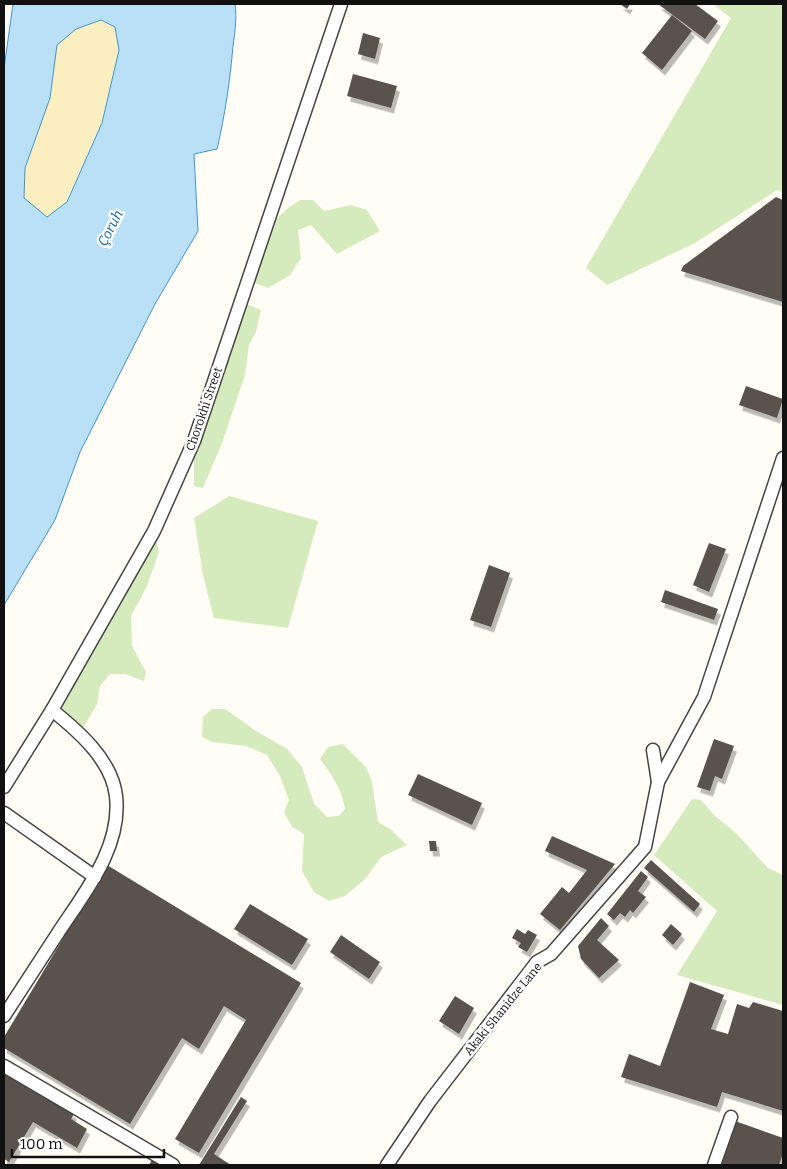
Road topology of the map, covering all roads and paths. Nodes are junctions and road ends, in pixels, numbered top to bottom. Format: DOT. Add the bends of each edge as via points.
graph roads {
  1 [pos="341,4"];
  2 [pos="783,458"];
  3 [pos="52,710"];
  4 [pos="653,750"];
  5 [pos="658,782"];
  6 [pos="4,787"];
  7 [pos="4,813"];
  8 [pos="95,877"];
  9 [pos="4,1016"];
  10 [pos="4,1066"];
  11 [pos="731,1117"];
  12 [pos="173,1165"];
  13 [pos="388,1165"];
  14 [pos="714,1165"];
  1 -- 3 [label="street, Chorokhi Street" via="194,441 154,531"];
  2 -- 5 [label="street" via="704,697"];
  3 -- 6 [label="street, Chorokhi Street"];
  3 -- 8 [label="street" via="90,745 111,777 116,796 109,847"];
  4 -- 5 [label="street, Akaki Shanidze Lane"];
  5 -- 13 [label="street, Akaki Shanidze Lane" via="645,846 551,954 537,962 430,1101"];
  7 -- 8 [label="street"];
  8 -- 9 [label="street"];
  10 -- 12 [label="street"];
  11 -- 14 [label="street"];
}
